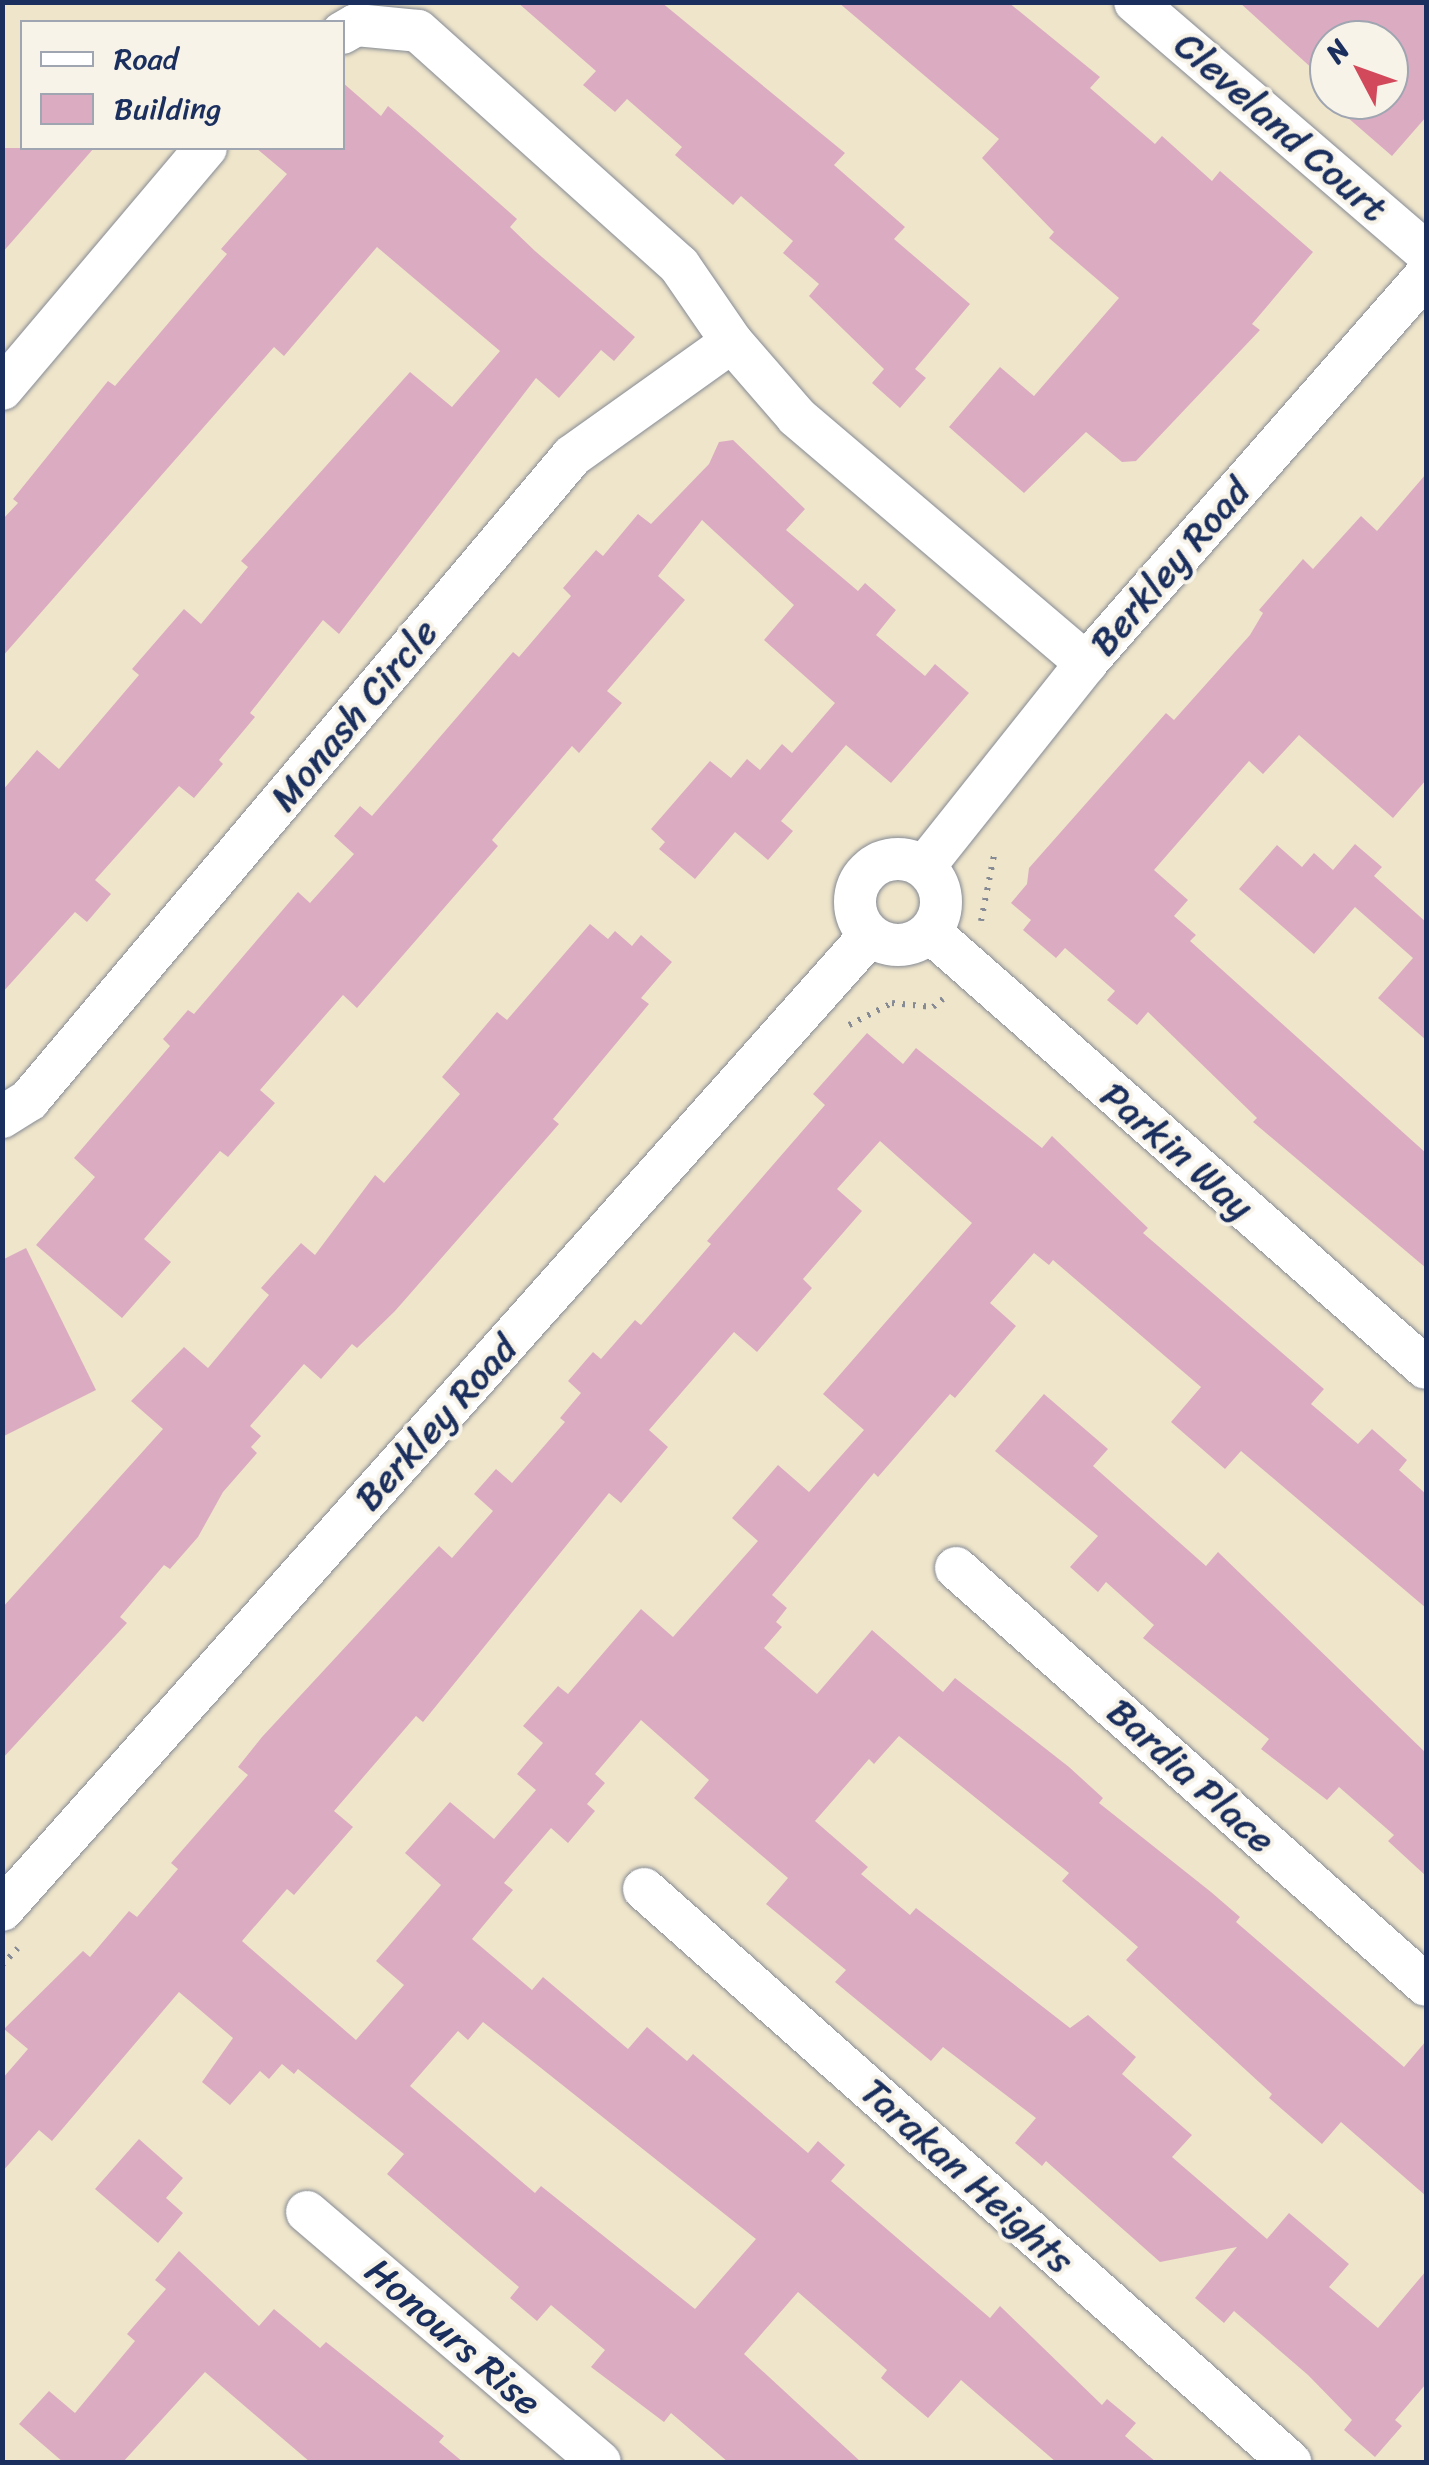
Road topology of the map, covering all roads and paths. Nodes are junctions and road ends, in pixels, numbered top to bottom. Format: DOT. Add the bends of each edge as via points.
graph roads {
  1 [pos="1135,2"];
  2 [pos="347,20"];
  3 [pos="204,150"];
  4 [pos="1426,252"];
  5 [pos="1426,275"];
  6 [pos="732,342"];
  7 [pos="2,388"];
  8 [pos="1086,663"];
  9 [pos="924,868"];
  10 [pos="930,932"];
  11 [pos="870,935"];
  12 [pos="2,1116"];
  13 [pos="1426,1368"];
  14 [pos="956,1568"];
  15 [pos="644,1889"];
  16 [pos="2,1910"];
  17 [pos="1426,1985"];
  18 [pos="306,2212"];
  19 [pos="600,2462"];
  20 [pos="1290,2462"];
  1 -- 4 [label="street, Cleveland Court"];
  2 -- 6 [label="street" via="418,31 680,265"];
  3 -- 7 [label="street"];
  5 -- 8 [label="street, Berkley Road"];
  6 -- 8 [label="street" via="796,416"];
  6 -- 12 [label="street, Monash Circle" via="572,456 29,1100"];
  8 -- 9 [label="street, Berkley Road"];
  9 -- 10 [label="street" via="941,898"];
  9 -- 11 [label="street" via="893,860 865,876 856,906"];
  10 -- 11 [label="street" via="900,946"];
  10 -- 13 [label="street, Parkin Way"];
  11 -- 16 [label="street, Berkley Road"];
  14 -- 17 [label="street, Bardia Place"];
  15 -- 20 [label="street, Tarakan Heights"];
  18 -- 19 [label="street, Honours Rise"];
}
